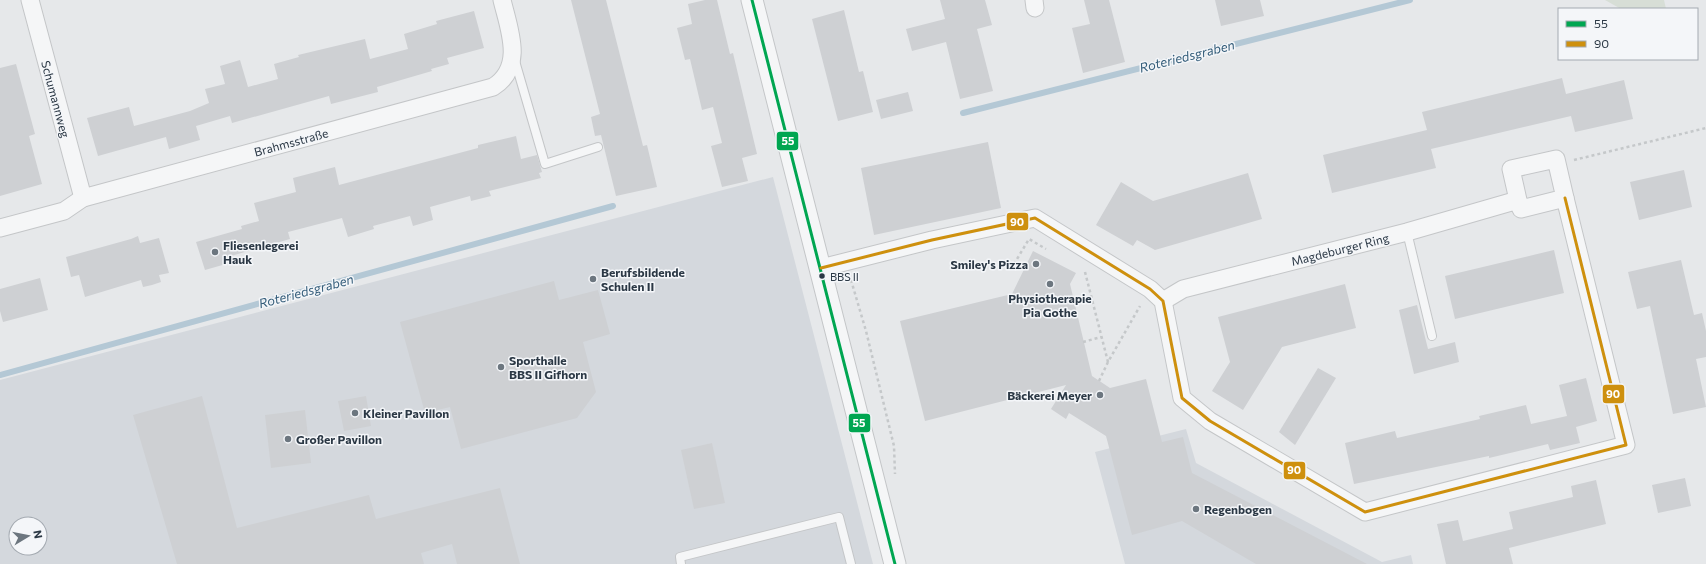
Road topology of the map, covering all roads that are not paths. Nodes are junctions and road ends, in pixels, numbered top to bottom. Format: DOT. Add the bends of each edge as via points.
graph roads {
  1 [pos="30,0"];
  2 [pos="502,0"];
  3 [pos="752,0"];
  4 [pos="513,54"];
  5 [pos="598,147"];
  6 [pos="83,198"];
  7 [pos="1565,198"];
  8 [pos="1518,200"];
  9 [pos="0,228"];
  10 [pos="1406,232"];
  11 [pos="821,268"];
  12 [pos="1163,301"];
  13 [pos="1432,336"];
  14 [pos="681,564"];
  15 [pos="851,564"];
  16 [pos="895,564"];
  1 -- 6 [label="street, Schumannweg"];
  2 -- 4 [label="street, Brahmsstraße"];
  3 -- 11 [label="street"];
  4 -- 5 [label="lane" via="546,164"];
  4 -- 6 [label="street, Brahmsstraße" via="503,80 493,87"];
  6 -- 9 [label="street, Brahmsstraße" via="64,211"];
  7 -- 8 [label="street" via="1521,209"];
  7 -- 8 [label="street" via="1556,159 1511,169"];
  7 -- 12 [label="street" via="1626,445 1365,512 1210,421 1182,398"];
  8 -- 10 [label="street, Magdeburger Ring"];
  10 -- 12 [label="street, Magdeburger Ring" via="1183,290"];
  10 -- 13 [label="lane"];
  11 -- 12 [label="street" via="932,240 1035,218 1150,289"];
  11 -- 16 [label="street"];
  14 -- 15 [label="lane" via="680,558 840,517"];
}
